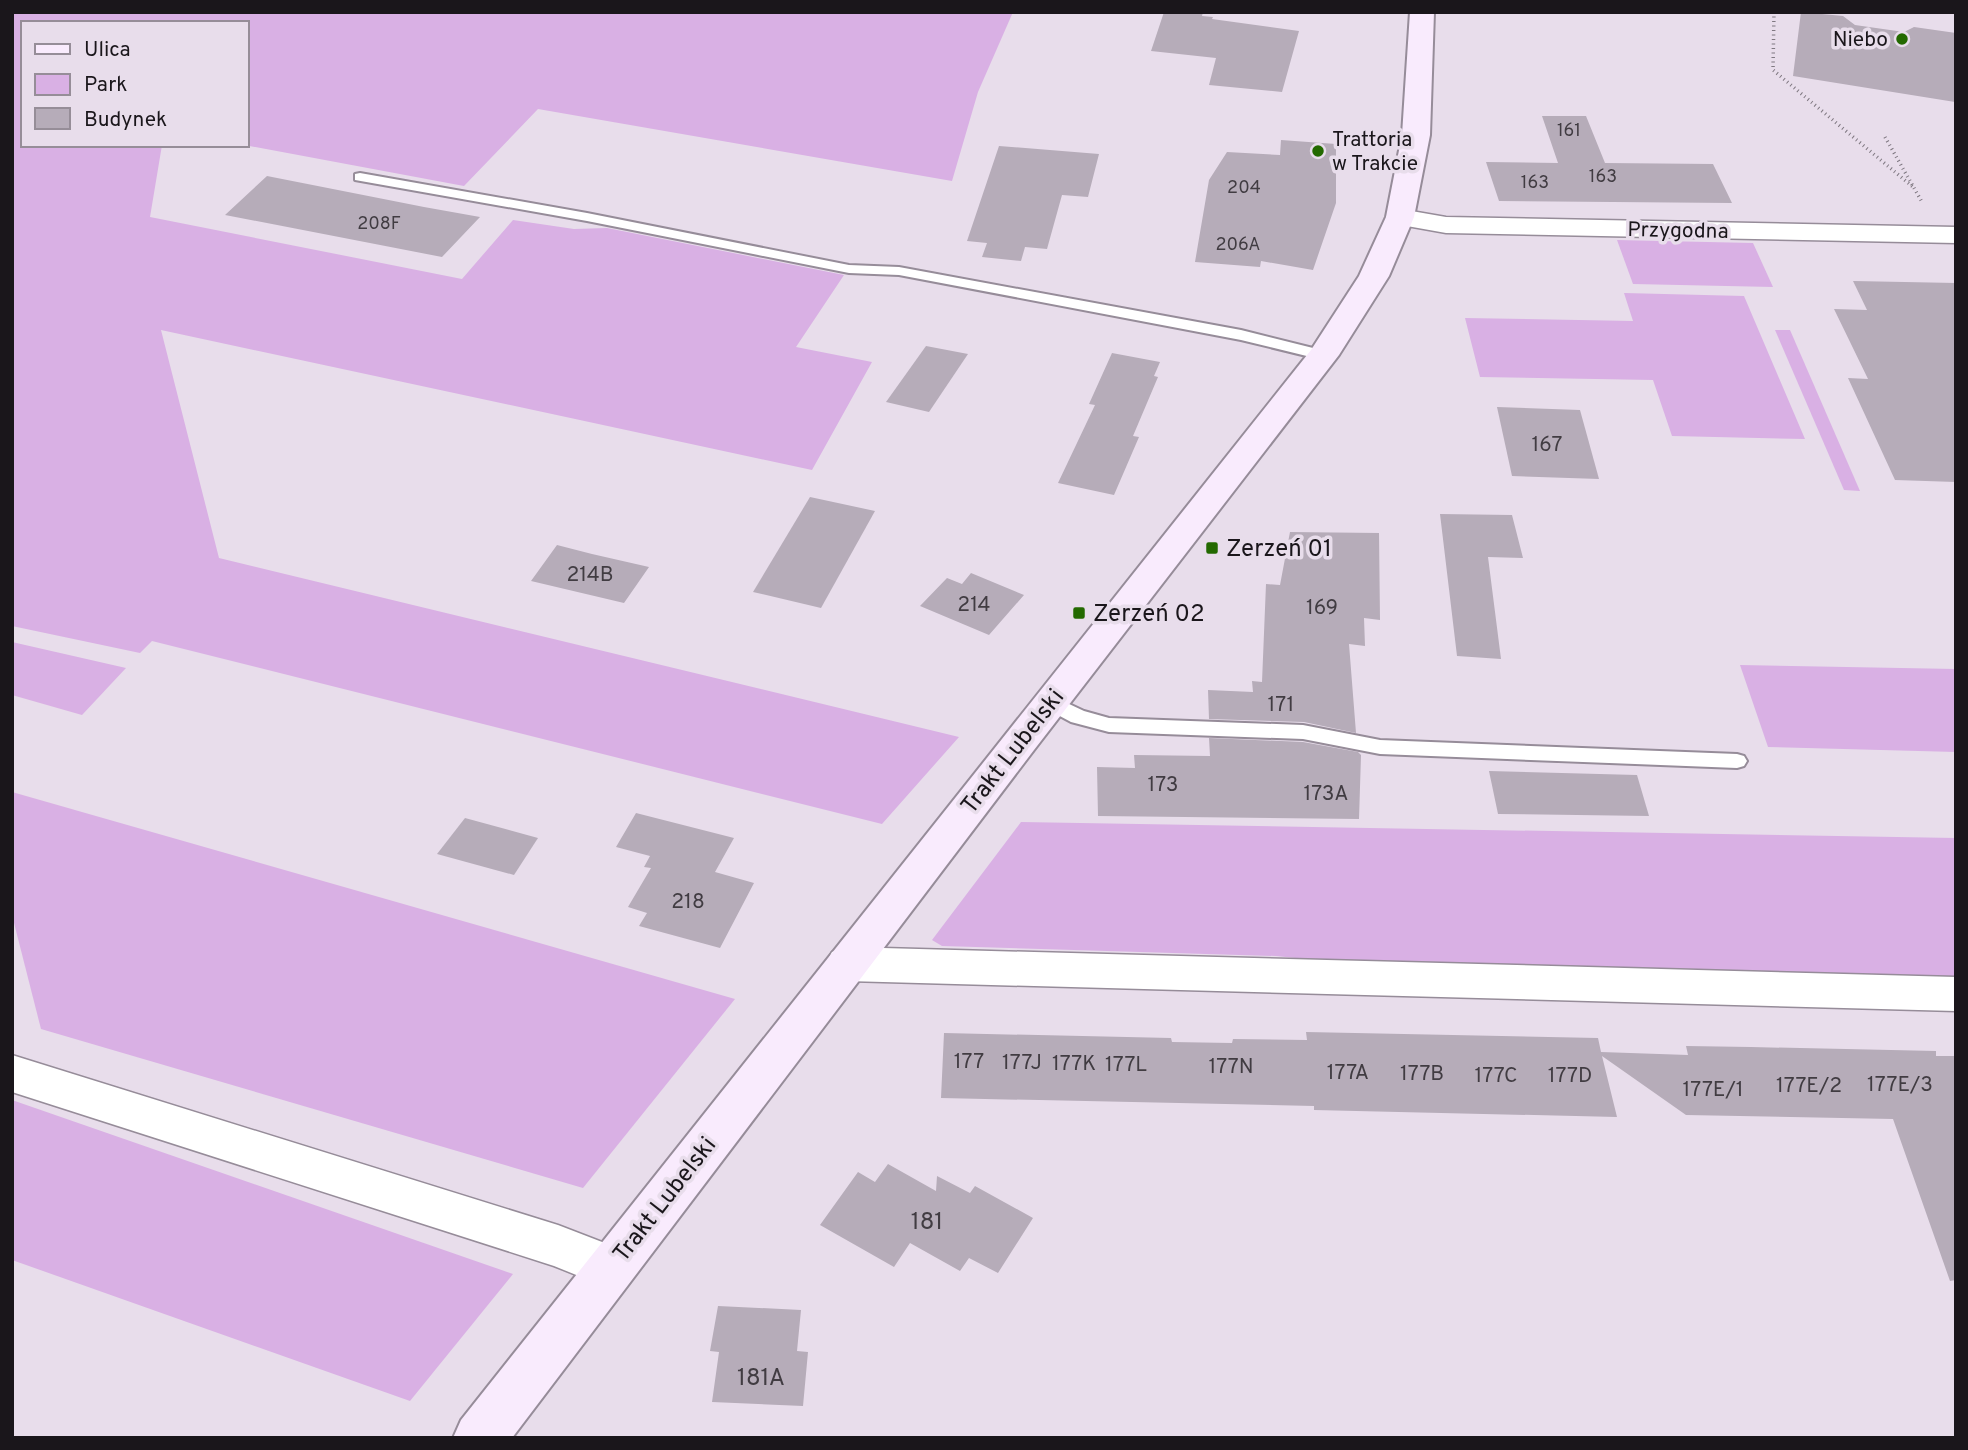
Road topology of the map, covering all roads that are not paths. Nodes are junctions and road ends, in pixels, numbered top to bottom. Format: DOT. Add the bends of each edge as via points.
graph roads {
  1 [pos="1422,12"];
  2 [pos="360,177"];
  3 [pos="1400,217"];
  4 [pos="1956,235"];
  5 [pos="1323,355"];
  6 [pos="1050,702"];
  7 [pos="1737,761"];
  8 [pos="847,964"];
  9 [pos="1956,994"];
  10 [pos="12,1073"];
  11 [pos="611,1268"];
  12 [pos="479,1438"];
  1 -- 3 [label="street, Trakt Lubelski" via="1416,135"];
  2 -- 5 [label="lane" via="849,269 899,271 1241,335"];
  3 -- 4 [label="street, Przygodna" via="1446,225"];
  3 -- 5 [label="street, Trakt Lubelski" via="1374,276"];
  5 -- 6 [label="street, Trakt Lubelski"];
  6 -- 7 [label="lane" via="1078,717 1109,725 1303,732 1380,747"];
  6 -- 8 [label="street, Trakt Lubelski"];
  8 -- 9 [label="street"];
  8 -- 11 [label="street, Trakt Lubelski"];
  10 -- 11 [label="street" via="558,1246"];
  11 -- 12 [label="street, Trakt Lubelski"];
}
